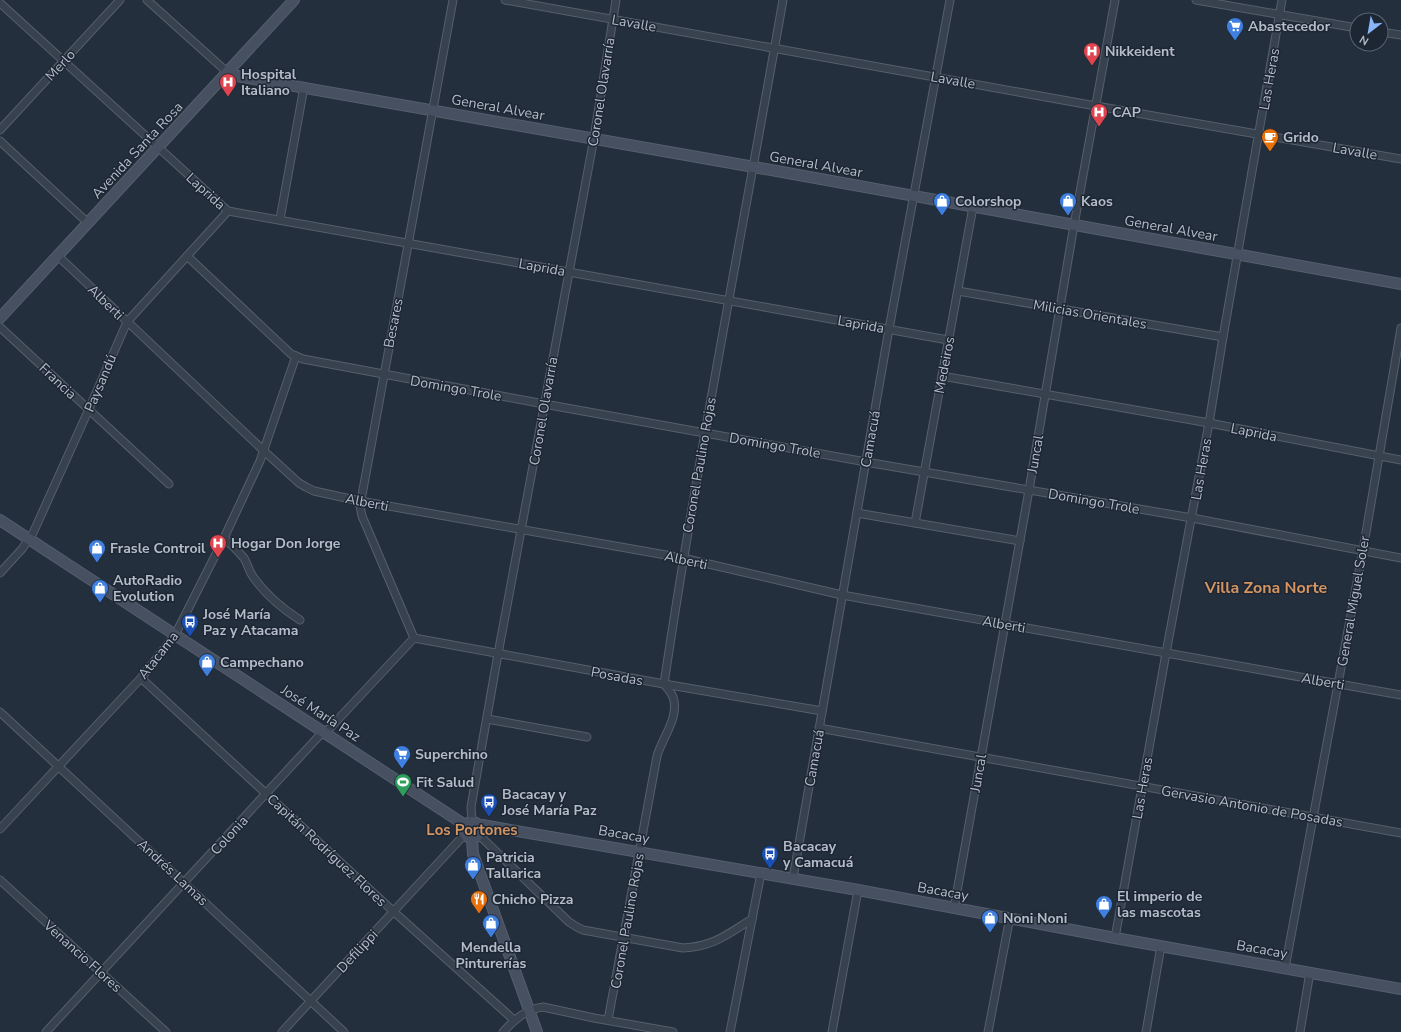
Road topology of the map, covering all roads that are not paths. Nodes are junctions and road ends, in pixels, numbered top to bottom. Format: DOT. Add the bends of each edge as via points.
graph roads {
  1 [pos="120,0"];
  2 [pos="147,0"];
  3 [pos="294,0"];
  4 [pos="453,0"];
  5 [pos="505,0"];
  6 [pos="616,0"];
  7 [pos="783,0"];
  8 [pos="950,0"];
  9 [pos="1115,0"];
  10 [pos="1196,0"];
  11 [pos="1282,0"];
  12 [pos="0,3"];
  13 [pos="1280,15"];
  14 [pos="613,19"];
  15 [pos="1349,27"];
  16 [pos="1389,34"];
  17 [pos="1401,36"];
  18 [pos="775,48"];
  19 [pos="64,62"];
  20 [pos="227,72"];
  21 [pos="936,76"];
  22 [pos="304,87"];
  23 [pos="1096,106"];
  24 [pos="433,109"];
  25 [pos="0,130"];
  26 [pos="1259,135"];
  27 [pos="594,138"];
  28 [pos="0,140"];
  29 [pos="158,147"];
  30 [pos="1401,159"];
  31 [pos="754,167"];
  32 [pos="914,196"];
  33 [pos="973,207"];
  34 [pos="228,211"];
  35 [pos="280,220"];
  36 [pos="88,223"];
  37 [pos="1074,225"];
  38 [pos="408,243"];
  39 [pos="1238,254"];
  40 [pos="57,255"];
  41 [pos="187,256"];
  42 [pos="569,272"];
  43 [pos="1401,284"];
  44 [pos="958,291"];
  45 [pos="729,300"];
  46 [pos="1060,309"];
  47 [pos="0,318"];
  48 [pos="127,322"];
  49 [pos="0,327"];
  50 [pos="1401,328"];
  51 [pos="889,329"];
  52 [pos="1223,337"];
  53 [pos="948,340"];
  54 [pos="296,356"];
  55 [pos="384,374"];
  56 [pos="942,376"];
  57 [pos="1045,394"];
  58 [pos="544,404"];
  59 [pos="89,409"];
  60 [pos="1209,423"];
  61 [pos="705,432"];
  62 [pos="264,451"];
  63 [pos="1379,456"];
  64 [pos="1401,460"];
  65 [pos="866,462"];
  66 [pos="924,472"];
  67 [pos="169,484"];
  68 [pos="1029,490"];
  69 [pos="360,501"];
  70 [pos="857,513"];
  71 [pos="1192,518"];
  72 [pos="0,520"];
  73 [pos="915,523"];
  74 [pos="521,529"];
  75 [pos="224,538"];
  76 [pos="29,540"];
  77 [pos="1020,541"];
  78 [pos="1363,550"];
  79 [pos="683,558"];
  80 [pos="1401,558"];
  81 [pos="0,573"];
  82 [pos="842,594"];
  83 [pos="300,620"];
  84 [pos="1005,624"];
  85 [pos="175,634"];
  86 [pos="414,638"];
  87 [pos="1166,653"];
  88 [pos="498,654"];
  89 [pos="141,678"];
  90 [pos="664,684"];
  91 [pos="1338,684"];
  92 [pos="1401,695"];
  93 [pos="822,711"];
  94 [pos="0,712"];
  95 [pos="487,719"];
  96 [pos="819,728"];
  97 [pos="324,731"];
  98 [pos="587,738"];
  99 [pos="981,758"];
  100 [pos="59,766"];
  101 [pos="1142,786"];
  102 [pos="267,794"];
  103 [pos="1313,817"];
  104 [pos="0,829"];
  105 [pos="472,830"];
  106 [pos="1401,833"];
  107 [pos="639,851"];
  108 [pos="761,873"];
  109 [pos="793,878"];
  110 [pos="0,880"];
  111 [pos="184,883"];
  112 [pos="858,890"];
  113 [pos="954,908"];
  114 [pos="393,911"];
  115 [pos="1010,917"];
  116 [pos="752,919"];
  117 [pos="624,937"];
  118 [pos="1115,938"];
  119 [pos="1161,946"];
  120 [pos="1285,968"];
  121 [pos="102,972"];
  122 [pos="1310,972"];
  123 [pos="1401,989"];
  124 [pos="311,1001"];
  125 [pos="529,1011"];
  126 [pos="514,1020"];
  127 [pos="608,1020"];
  128 [pos="46,1032"];
  129 [pos="166,1032"];
  130 [pos="282,1032"];
  131 [pos="344,1032"];
  132 [pos="503,1032"];
  133 [pos="537,1032"];
  134 [pos="673,1032"];
  135 [pos="730,1032"];
  136 [pos="832,1032"];
  137 [pos="988,1032"];
  138 [pos="1146,1032"];
  139 [pos="1300,1032"];
  1 -- 19 [label="street, Merlo"];
  2 -- 20 [label="street"];
  3 -- 20 [label="street, Avenida Santa Rosa"];
  4 -- 24 [label="street, Besares"];
  5 -- 14 [label="street, Lavalle"];
  6 -- 14 [label="street, Coronel Olavarría"];
  7 -- 18 [label="street, Coronel Paulino Rojas"];
  8 -- 21 [label="street, Camacuá"];
  9 -- 23 [label="street, Juncal"];
  10 -- 13 [label="street"];
  11 -- 13 [label="street, Las Heras"];
  12 -- 19 [label="street, Laprida"];
  13 -- 15 [label="street"];
  13 -- 26 [label="street, Las Heras"];
  14 -- 18 [label="street, Lavalle"];
  14 -- 27 [label="street, Coronel Olavarría"];
  16 -- 17 [label="street"];
  18 -- 21 [label="street, Lavalle"];
  18 -- 31 [label="street, Coronel Paulino Rojas"];
  19 -- 25 [label="street, Merlo"];
  19 -- 29 [label="street, Laprida"];
  20 -- 22 [label="street, General Alvear" via="237,76"];
  20 -- 29 [label="street, Avenida Santa Rosa"];
  21 -- 23 [label="street, Lavalle"];
  21 -- 32 [label="street, Camacuá"];
  22 -- 24 [label="street, General Alvear"];
  22 -- 35 [label="street"];
  23 -- 26 [label="street, Lavalle"];
  23 -- 37 [label="street, Juncal"];
  24 -- 27 [label="street, General Alvear"];
  24 -- 38 [label="street, Besares"];
  26 -- 30 [label="street, Lavalle"];
  26 -- 39 [label="street, Las Heras"];
  27 -- 31 [label="street, General Alvear"];
  27 -- 42 [label="street, Coronel Olavarría"];
  28 -- 36 [label="street"];
  29 -- 34 [label="street, Laprida"];
  29 -- 36 [label="street, Avenida Santa Rosa"];
  31 -- 32 [label="street, General Alvear"];
  31 -- 45 [label="street, Coronel Paulino Rojas"];
  32 -- 33 [label="street, General Alvear"];
  32 -- 51 [label="street, Camacuá"];
  33 -- 37 [label="street, General Alvear"];
  33 -- 44 [label="street, Medeiros"];
  34 -- 35 [label="street, Laprida"];
  34 -- 41 [label="street, Paysandú"];
  35 -- 38 [label="street, Laprida"];
  36 -- 40 [label="street, Avenida Santa Rosa"];
  37 -- 39 [label="street, General Alvear"];
  37 -- 46 [label="street, Juncal"];
  38 -- 42 [label="street, Laprida"];
  38 -- 55 [label="street, Besares"];
  39 -- 43 [label="street, General Alvear"];
  39 -- 52 [label="street, Las Heras"];
  40 -- 47 [label="street, Avenida Santa Rosa"];
  40 -- 48 [label="street, Alberti"];
  41 -- 48 [label="street, Paysandú"];
  41 -- 54 [label="street, Domingo Trole"];
  42 -- 45 [label="street, Laprida"];
  42 -- 58 [label="street, Coronel Olavarría"];
  44 -- 46 [label="street, Milicias Orientales"];
  44 -- 53 [label="street, Medeiros"];
  45 -- 51 [label="street, Laprida"];
  45 -- 61 [label="street, Coronel Paulino Rojas"];
  46 -- 52 [label="street, Milicias Orientales"];
  46 -- 57 [label="street, Juncal"];
  48 -- 59 [label="street, Paysandú"];
  48 -- 62 [label="street, Alberti"];
  49 -- 59 [label="street, Francia"];
  50 -- 63 [label="street, General Miguel Soler"];
  51 -- 53 [label="street, Laprida"];
  51 -- 65 [label="street, Camacuá"];
  52 -- 60 [label="street, Las Heras"];
  53 -- 56 [label="street, Medeiros"];
  54 -- 55 [label="street, Domingo Trole"];
  54 -- 62 [label="street, Atacama"];
  55 -- 58 [label="street, Domingo Trole"];
  55 -- 69 [label="street, Besares"];
  56 -- 57 [label="street, Laprida"];
  56 -- 66 [label="street, Medeiros"];
  57 -- 60 [label="street, Laprida"];
  57 -- 68 [label="street, Juncal"];
  58 -- 61 [label="street, Domingo Trole"];
  58 -- 74 [label="street, Coronel Olavarría"];
  59 -- 67 [label="street, Francia"];
  59 -- 76 [label="street, Paysandú"];
  60 -- 63 [label="street, Laprida"];
  60 -- 71 [label="street, Las Heras"];
  61 -- 65 [label="street, Domingo Trole"];
  61 -- 79 [label="street, Coronel Paulino Rojas"];
  62 -- 69 [label="street, Alberti" via="306,487"];
  62 -- 75 [label="street, Atacama"];
  63 -- 64 [label="street, Laprida"];
  63 -- 78 [label="street, General Miguel Soler"];
  65 -- 66 [label="street, Domingo Trole"];
  65 -- 70 [label="street, Camacuá"];
  66 -- 68 [label="street, Domingo Trole"];
  66 -- 73 [label="street, Medeiros"];
  68 -- 71 [label="street, Domingo Trole"];
  68 -- 77 [label="street, Juncal"];
  69 -- 74 [label="street, Alberti"];
  69 -- 86 [label="street, Besares" via="362,516"];
  70 -- 73 [label="street"];
  70 -- 82 [label="street, Camacuá"];
  71 -- 78 [label="street, Domingo Trole"];
  71 -- 87 [label="street, Las Heras"];
  72 -- 76 [label="street, José María Paz"];
  73 -- 77 [label="street"];
  74 -- 79 [label="street, Alberti"];
  74 -- 88 [label="street, Coronel Olavarría"];
  75 -- 83 [label="street" via="245,560 258,583 282,608"];
  75 -- 85 [label="street, Atacama"];
  76 -- 81 [label="street, Paysandú"];
  76 -- 85 [label="street, José María Paz"];
  77 -- 84 [label="street, Juncal"];
  78 -- 80 [label="street, Domingo Trole"];
  78 -- 91 [label="street, General Miguel Soler"];
  79 -- 82 [label="street, Alberti"];
  79 -- 90 [label="street, Coronel Paulino Rojas"];
  82 -- 84 [label="street, Alberti"];
  82 -- 93 [label="street, Camacuá"];
  84 -- 87 [label="street, Alberti"];
  84 -- 99 [label="street, Juncal"];
  85 -- 89 [label="street, Atacama"];
  85 -- 97 [label="street, José María Paz"];
  86 -- 88 [label="street, Posadas"];
  86 -- 97 [label="street, Colonia" via="330,728"];
  87 -- 91 [label="street, Alberti"];
  87 -- 101 [label="street, Las Heras"];
  88 -- 90 [label="street, Posadas"];
  88 -- 95 [label="street, Coronel Olavarría"];
  89 -- 100 [label="street, Atacama"];
  89 -- 102 [label="street, Capitán Rodríguez Flores"];
  90 -- 93 [label="street, Posadas"];
  90 -- 107 [label="street, Coronel Paulino Rojas" via="673,696 674,712 657,756"];
  91 -- 92 [label="street, Alberti"];
  91 -- 103 [label="street, General Miguel Soler"];
  93 -- 96 [label="street, Camacuá"];
  94 -- 100 [label="street, Andrés Lamas"];
  95 -- 98 [label="street"];
  95 -- 105 [label="street, Coronel Olavarría" via="471,807"];
  96 -- 99 [label="street, Gervasio Antonio de Posadas"];
  96 -- 109 [label="street, Camacuá"];
  97 -- 102 [label="street, Colonia"];
  97 -- 105 [label="street, José María Paz"];
  99 -- 101 [label="street, Gervasio Antonio de Posadas"];
  99 -- 113 [label="street, Juncal"];
  100 -- 104 [label="street, Atacama"];
  100 -- 111 [label="street, Andrés Lamas"];
  101 -- 103 [label="street, Gervasio Antonio de Posadas"];
  101 -- 118 [label="street, Las Heras"];
  102 -- 111 [label="street, Colonia"];
  102 -- 114 [label="street, Capitán Rodríguez Flores"];
  103 -- 106 [label="street, Gervasio Antonio de Posadas"];
  103 -- 120 [label="street, General Miguel Soler"];
  105 -- 107 [label="street, Bacacay" via="482,825"];
  105 -- 114 [label="street, Defilippi"];
  105 -- 117 [label="street" via="577,927"];
  105 -- 125 [label="street" via="473,854"];
  107 -- 108 [label="street, Bacacay"];
  107 -- 117 [label="street, Coronel Paulino Rojas"];
  108 -- 109 [label="street, Bacacay"];
  108 -- 116 [label="street"];
  109 -- 112 [label="street, Bacacay"];
  110 -- 121 [label="street, Venancio Flores"];
  111 -- 121 [label="street, Colonia"];
  111 -- 124 [label="street, Andrés Lamas"];
  112 -- 113 [label="street, Bacacay"];
  112 -- 136 [label="street"];
  113 -- 115 [label="street, Bacacay"];
  114 -- 124 [label="street, Defilippi"];
  114 -- 126 [label="street, Capitán Rodríguez Flores"];
  115 -- 118 [label="street, Bacacay"];
  115 -- 137 [label="street"];
  116 -- 117 [label="street" via="716,941 695,948"];
  116 -- 135 [label="street"];
  117 -- 127 [label="street, Coronel Paulino Rojas"];
  118 -- 119 [label="street, Bacacay"];
  119 -- 120 [label="street, Bacacay"];
  119 -- 138 [label="street"];
  120 -- 122 [label="street, Bacacay"];
  121 -- 128 [label="street, Colonia"];
  121 -- 129 [label="street, Venancio Flores"];
  122 -- 123 [label="street, Bacacay"];
  122 -- 139 [label="street"];
  124 -- 130 [label="street, Defilippi"];
  124 -- 131 [label="street, Andrés Lamas"];
  125 -- 126 [label="street"];
  125 -- 127 [label="street" via="543,1007"];
  125 -- 133 [label="street"];
  126 -- 132 [label="street"];
  127 -- 134 [label="street"];
}
